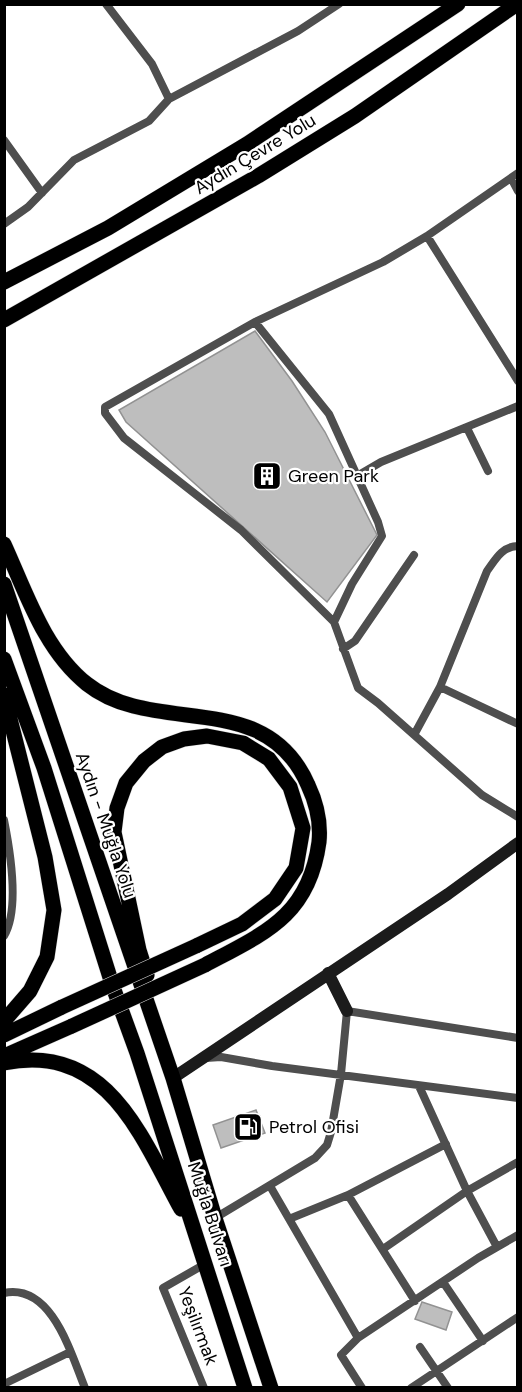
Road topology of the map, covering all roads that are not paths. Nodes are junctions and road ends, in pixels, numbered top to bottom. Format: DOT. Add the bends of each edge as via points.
graph roads {
  1 [pos="106,4"];
  2 [pos="339,4"];
  3 [pos="458,4"];
  4 [pos="517,4"];
  5 [pos="169,99"];
  6 [pos="4,140"];
  7 [pos="514,175"];
  8 [pos="518,191"];
  9 [pos="42,193"];
  10 [pos="4,224"];
  11 [pos="427,236"];
  12 [pos="4,282"];
  13 [pos="4,320"];
  14 [pos="255,322"];
  15 [pos="518,381"];
  16 [pos="518,406"];
  17 [pos="467,428"];
  18 [pos="488,471"];
  19 [pos="357,476"];
  20 [pos="4,544"];
  21 [pos="518,546"];
  22 [pos="414,555"];
  23 [pos="4,584"];
  24 [pos="334,622"];
  25 [pos="343,649"];
  26 [pos="4,659"];
  27 [pos="440,687"];
  28 [pos="4,695"];
  29 [pos="517,721"];
  30 [pos="414,735"];
  31 [pos="518,817"];
  32 [pos="4,820"];
  33 [pos="518,843"];
  34 [pos="4,936"];
  35 [pos="328,972"];
  36 [pos="347,1011"];
  37 [pos="4,1021"];
  38 [pos="4,1035"];
  39 [pos="518,1038"];
  40 [pos="4,1056"];
  41 [pos="202,1058"];
  42 [pos="4,1063"];
  43 [pos="341,1074"];
  44 [pos="171,1075"];
  45 [pos="419,1086"];
  46 [pos="518,1098"];
  47 [pos="446,1144"];
  48 [pos="518,1162"];
  49 [pos="270,1186"];
  50 [pos="467,1191"];
  51 [pos="348,1195"];
  52 [pos="215,1218"];
  53 [pos="289,1219"];
  54 [pos="518,1236"];
  55 [pos="199,1243"];
  56 [pos="497,1246"];
  57 [pos="383,1249"];
  58 [pos="206,1264"];
  59 [pos="443,1282"];
  60 [pos="4,1293"];
  61 [pos="415,1301"];
  62 [pos="518,1317"];
  63 [pos="358,1338"];
  64 [pos="483,1341"];
  65 [pos="420,1347"];
  66 [pos="70,1352"];
  67 [pos="436,1371"];
  68 [pos="4,1384"];
  69 [pos="85,1388"];
  70 [pos="204,1388"];
  71 [pos="245,1388"];
  72 [pos="271,1388"];
  73 [pos="362,1388"];
  74 [pos="411,1388"];
  75 [pos="448,1388"];
  1 -- 5 [label="street" via="152,64"];
  2 -- 5 [label="street" via="298,31"];
  3 -- 12 [label="highway, Aydın Çevre Yolu" via="247,144 108,228"];
  4 -- 13 [label="highway, Aydın Çevre Yolu" via="297,152"];
  5 -- 9 [label="street" via="149,121 74,160"];
  6 -- 9 [label="street"];
  7 -- 8 [label="street"];
  7 -- 11 [label="street"];
  9 -- 10 [label="street"];
  11 -- 14 [label="street" via="383,262"];
  11 -- 15 [label="street"];
  14 -- 19 [label="street" via="329,414"];
  14 -- 24 [label="street" via="105,407 105,413 124,438 241,530"];
  16 -- 17 [label="street"];
  17 -- 18 [label="street"];
  17 -- 19 [label="street" via="381,462"];
  19 -- 24 [label="street" via="382,536 351,584"];
  20 -- 40 [label="highway, bridge" via="45,634 86,683 105,697 128,706 214,717 238,723 273,740 303,772 315,801 320,833 316,865 305,890 290,911 269,929 205,965"];
  21 -- 27 [label="street" via="498,555 487,571"];
  22 -- 25 [label="street" via="355,641"];
  23 -- 44 [label="highway, Aydın - Muğla Yolu"];
  24 -- 25 [label="street"];
  25 -- 30 [label="street" via="357,688"];
  26 -- 55 [label="highway, Muğla Bulvarı" via="44,768"];
  27 -- 29 [label="street"];
  27 -- 30 [label="street"];
  28 -- 37 [label="highway" via="45,857 54,910 47,957 30,991"];
  30 -- 31 [label="street" via="482,795"];
  32 -- 34 [label="street" via="13,909"];
  33 -- 35 [label="main road"];
  35 -- 36 [label="main road"];
  35 -- 41 [label="main road"];
  36 -- 39 [label="street"];
  36 -- 43 [label="street"];
  38 -- 44 [label="highway, bridge" via="62,1007 196,946 242,924 276,899 296,868 303,828 290,787 269,759 243,743 207,736 162,747 126,783 117,807 114,832 140,950 161,1024"];
  41 -- 43 [label="street" via="221,1057"];
  41 -- 44 [label="main road"];
  42 -- 55 [label="highway" via="37,1059 63,1064 104,1086 133,1122"];
  43 -- 45 [label="street"];
  43 -- 49 [label="street" via="327,1145 315,1158"];
  44 -- 52 [label="highway, Muğla Bulvarı"];
  45 -- 46 [label="street"];
  45 -- 47 [label="street"];
  47 -- 50 [label="street"];
  47 -- 51 [label="street"];
  48 -- 50 [label="street"];
  49 -- 52 [label="street"];
  49 -- 53 [label="street"];
  50 -- 56 [label="street"];
  50 -- 57 [label="street"];
  51 -- 53 [label="street"];
  51 -- 57 [label="street"];
  52 -- 72 [label="highway, Muğla Bulvarı"];
  53 -- 63 [label="street"];
  54 -- 56 [label="street"];
  55 -- 58 [label="highway, Muğla Bulvarı"];
  56 -- 59 [label="street"];
  57 -- 61 [label="street"];
  58 -- 70 [label="street, Yeşilırmak" via="163,1288"];
  58 -- 71 [label="highway, Muğla Bulvarı"];
  59 -- 61 [label="street"];
  59 -- 64 [label="street"];
  60 -- 66 [label="street" via="26,1295 42,1303 52,1313"];
  61 -- 63 [label="street"];
  62 -- 64 [label="street"];
  63 -- 73 [label="street" via="341,1355"];
  64 -- 67 [label="street"];
  65 -- 67 [label="street"];
  66 -- 68 [label="street"];
  66 -- 69 [label="street"];
  67 -- 74 [label="street"];
  67 -- 75 [label="street"];
}
